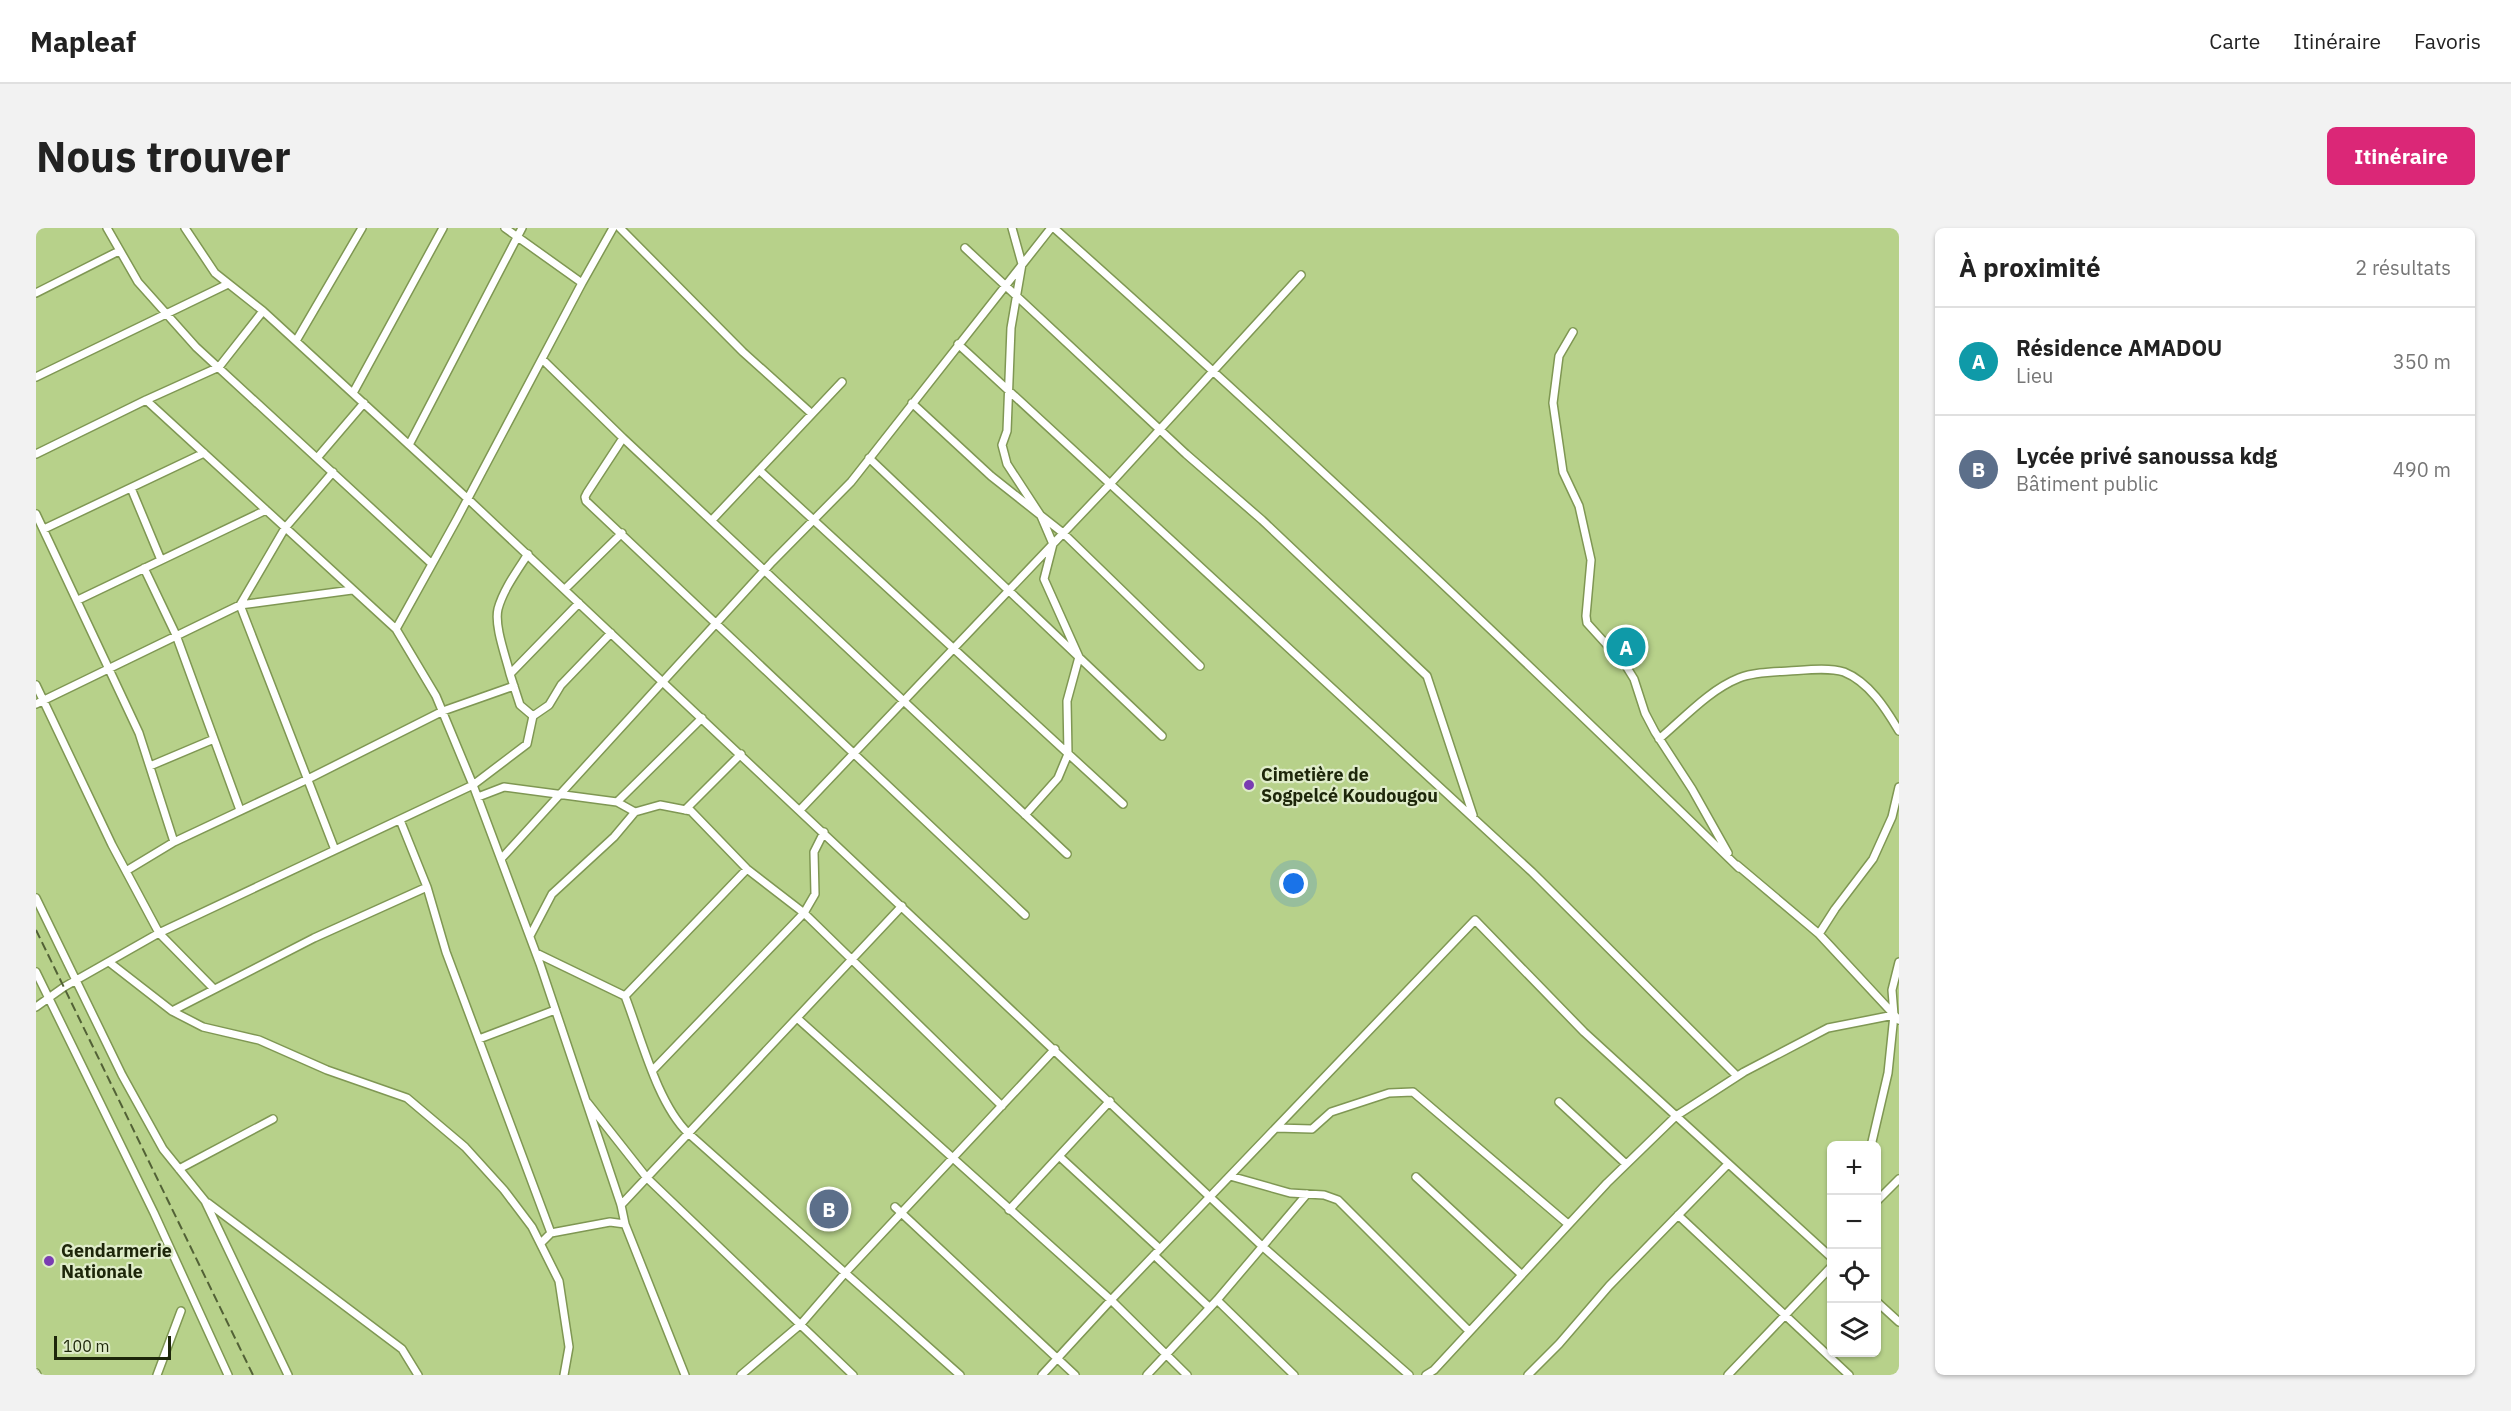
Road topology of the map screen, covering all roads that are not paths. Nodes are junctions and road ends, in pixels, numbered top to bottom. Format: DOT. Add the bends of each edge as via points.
graph roads {
  1 [pos="106,228"];
  2 [pos="186,228"];
  3 [pos="362,228"];
  4 [pos="443,228"];
  5 [pos="505,228"];
  6 [pos="522,228"];
  7 [pos="613,228"];
  8 [pos="620,228"];
  9 [pos="1012,228"];
  10 [pos="1052,228"];
  11 [pos="518,237"];
  12 [pos="965,248"];
  13 [pos="119,251"];
  14 [pos="1022,264"];
  15 [pos="1301,275"];
  16 [pos="582,283"];
  17 [pos="228,284"];
  18 [pos="1005,285"];
  19 [pos="36,293"];
  20 [pos="1016,295"];
  21 [pos="263,311"];
  22 [pos="166,313"];
  23 [pos="1573,332"];
  24 [pos="296,341"];
  25 [pos="958,344"];
  26 [pos="542,359"];
  27 [pos="219,367"];
  28 [pos="1215,370"];
  29 [pos="36,377"];
  30 [pos="842,382"];
  31 [pos="1009,391"];
  32 [pos="353,393"];
  33 [pos="146,400"];
  34 [pos="364,403"];
  35 [pos="912,403"];
  36 [pos="812,414"];
  37 [pos="1161,430"];
  38 [pos="623,438"];
  39 [pos="409,445"];
  40 [pos="204,453"];
  41 [pos="36,454"];
  42 [pos="317,458"];
  43 [pos="869,458"];
  44 [pos="759,470"];
  45 [pos="333,472"];
  46 [pos="1110,484"];
  47 [pos="131,488"];
  48 [pos="468,499"];
  49 [pos="266,510"];
  50 [pos="36,514"];
  51 [pos="1041,516"];
  52 [pos="712,520"];
  53 [pos="813,520"];
  54 [pos="285,528"];
  55 [pos="44,529"];
  56 [pos="622,533"];
  57 [pos="1063,533"];
  58 [pos="1053,544"];
  59 [pos="528,554"];
  60 [pos="161,560"];
  61 [pos="432,564"];
  62 [pos="144,568"];
  63 [pos="765,570"];
  64 [pos="565,589"];
  65 [pos="352,590"];
  66 [pos="1009,590"];
  67 [pos="78,600"];
  68 [pos="579,603"];
  69 [pos="240,605"];
  70 [pos="716,624"];
  71 [pos="396,629"];
  72 [pos="611,633"];
  73 [pos="176,635"];
  74 [pos="954,649"];
  75 [pos="1079,657"];
  76 [pos="1200,666"];
  77 [pos="109,668"];
  78 [pos="510,674"];
  79 [pos="664,682"];
  80 [pos="36,685"];
  81 [pos="514,686"];
  82 [pos="44,701"];
  83 [pos="904,701"];
  84 [pos="36,704"];
  85 [pos="443,711"];
  86 [pos="533,716"];
  87 [pos="702,717"];
  88 [pos="1899,731"];
  89 [pos="1162,736"];
  90 [pos="1659,739"];
  91 [pos="214,740"];
  92 [pos="741,754"];
  93 [pos="854,754"];
  94 [pos="1068,754"];
  95 [pos="150,766"];
  96 [pos="308,779"];
  97 [pos="473,785"];
  98 [pos="1899,787"];
  99 [pos="560,794"];
  100 [pos="478,797"];
  101 [pos="617,802"];
  102 [pos="1123,804"];
  103 [pos="240,810"];
  104 [pos="685,810"];
  105 [pos="800,810"];
  106 [pos="635,812"];
  107 [pos="1025,815"];
  108 [pos="1474,818"];
  109 [pos="400,820"];
  110 [pos="824,832"];
  111 [pos="174,842"];
  112 [pos="335,850"];
  113 [pos="1067,854"];
  114 [pos="501,859"];
  115 [pos="1739,868"];
  116 [pos="747,869"];
  117 [pos="126,871"];
  118 [pos="427,887"];
  119 [pos="36,898"];
  120 [pos="902,906"];
  121 [pos="804,913"];
  122 [pos="1025,915"];
  123 [pos="159,933"];
  124 [pos="1819,934"];
  125 [pos="530,936"];
  126 [pos="536,953"];
  127 [pos="851,960"];
  128 [pos="109,962"];
  129 [pos="1899,962"];
  130 [pos="36,972"];
  131 [pos="76,980"];
  132 [pos="214,988"];
  133 [pos="626,996"];
  134 [pos="49,999"];
  135 [pos="36,1007"];
  136 [pos="555,1010"];
  137 [pos="172,1011"];
  138 [pos="797,1018"];
  139 [pos="1897,1018"];
  140 [pos="479,1039"];
  141 [pos="1055,1049"];
  142 [pos="653,1070"];
  143 [pos="1737,1076"];
  144 [pos="584,1098"];
  145 [pos="1110,1101"];
  146 [pos="1558,1102"];
  147 [pos="1002,1106"];
  148 [pos="1676,1116"];
  149 [pos="273,1119"];
  150 [pos="1276,1128"];
  151 [pos="688,1133"];
  152 [pos="1872,1141"];
  153 [pos="1059,1156"];
  154 [pos="952,1160"];
  155 [pos="1626,1164"];
  156 [pos="1728,1164"];
  157 [pos="179,1169"];
  158 [pos="1230,1176"];
  159 [pos="1416,1177"];
  160 [pos="647,1178"];
  161 [pos="1899,1179"];
  162 [pos="1307,1194"];
  163 [pos="1211,1196"];
  164 [pos="1881,1197"];
  165 [pos="205,1201"];
  166 [pos="621,1205"];
  167 [pos="895,1207"];
  168 [pos="1009,1210"];
  169 [pos="902,1214"];
  170 [pos="1678,1215"];
  171 [pos="625,1224"];
  172 [pos="1568,1224"];
  173 [pos="550,1233"];
  174 [pos="541,1243"];
  175 [pos="1263,1246"];
  176 [pos="1160,1249"];
  177 [pos="1827,1252"];
  178 [pos="1154,1256"];
  179 [pos="1827,1271"];
  180 [pos="845,1273"];
  181 [pos="1521,1274"];
  182 [pos="1111,1300"];
  183 [pos="1217,1300"];
  184 [pos="1879,1303"];
  185 [pos="1209,1307"];
  186 [pos="181,1311"];
  187 [pos="1785,1316"];
  188 [pos="1899,1322"];
  189 [pos="801,1324"];
  190 [pos="1470,1331"];
  191 [pos="1166,1354"];
  192 [pos="1058,1359"];
  193 [pos="745,1374"];
  194 [pos="1732,1374"];
  195 [pos="157,1375"];
  196 [pos="228,1375"];
  197 [pos="288,1375"];
  198 [pos="418,1375"];
  199 [pos="564,1375"];
  200 [pos="685,1375"];
  201 [pos="853,1375"];
  202 [pos="960,1375"];
  203 [pos="1042,1375"];
  204 [pos="1075,1375"];
  205 [pos="1147,1375"];
  206 [pos="1187,1375"];
  207 [pos="1294,1375"];
  208 [pos="1409,1375"];
  209 [pos="1426,1375"];
  210 [pos="1528,1375"];
  211 [pos="1849,1375"];
  1 -- 13 [label="street"];
  2 -- 17 [label="street" via="214,273"];
  3 -- 24 [label="street"];
  4 -- 32 [label="street"];
  5 -- 11 [label="street"];
  6 -- 11 [label="street"];
  7 -- 16 [label="street"];
  8 -- 36 [label="street" via="743,352"];
  9 -- 14 [label="street"];
  10 -- 14 [label="street"];
  10 -- 28 [label="street"];
  11 -- 16 [label="street"];
  11 -- 39 [label="street"];
  12 -- 18 [label="street"];
  13 -- 19 [label="street"];
  13 -- 22 [label="street" via="138,282"];
  14 -- 18 [label="street"];
  14 -- 20 [label="street"];
  15 -- 28 [label="street"];
  16 -- 26 [label="street"];
  17 -- 21 [label="street"];
  17 -- 22 [label="street"];
  18 -- 20 [label="street"];
  18 -- 25 [label="street"];
  20 -- 31 [label="street"];
  20 -- 37 [label="street"];
  21 -- 24 [label="street"];
  21 -- 27 [label="street"];
  22 -- 27 [label="street"];
  22 -- 29 [label="street"];
  23 -- 90 [label="street" via="1559,356 1553,404 1563,472 1579,506 1591,560 1586,616 1594,633 1634,679"];
  24 -- 32 [label="street"];
  25 -- 31 [label="street"];
  25 -- 35 [label="street"];
  26 -- 38 [label="street"];
  26 -- 48 [label="street"];
  27 -- 33 [label="street"];
  27 -- 42 [label="street"];
  28 -- 37 [label="street"];
  28 -- 115 [label="street" via="1436,575"];
  30 -- 36 [label="street"];
  31 -- 46 [label="street"];
  31 -- 51 [label="street" via="1007,431 1002,445 1007,464"];
  32 -- 34 [label="street"];
  33 -- 40 [label="street"];
  33 -- 41 [label="street"];
  34 -- 39 [label="street"];
  34 -- 42 [label="street"];
  35 -- 43 [label="street"];
  35 -- 51 [label="street"];
  36 -- 44 [label="street"];
  37 -- 46 [label="street"];
  37 -- 108 [label="street" via="1427,676"];
  38 -- 52 [label="street"];
  38 -- 56 [label="street" via="585,497"];
  39 -- 48 [label="street"];
  40 -- 47 [label="street"];
  40 -- 49 [label="street"];
  42 -- 45 [label="street"];
  43 -- 53 [label="street"];
  43 -- 66 [label="street"];
  44 -- 52 [label="street"];
  44 -- 53 [label="street"];
  45 -- 54 [label="street"];
  45 -- 61 [label="street"];
  46 -- 57 [label="street"];
  46 -- 108 [label="street"];
  47 -- 55 [label="street"];
  47 -- 60 [label="street"];
  48 -- 59 [label="street"];
  48 -- 61 [label="street"];
  49 -- 54 [label="street"];
  49 -- 60 [label="street"];
  50 -- 55 [label="street"];
  51 -- 57 [label="street"];
  51 -- 58 [label="street"];
  52 -- 63 [label="street"];
  53 -- 63 [label="street"];
  53 -- 74 [label="street"];
  54 -- 65 [label="street"];
  54 -- 69 [label="street"];
  55 -- 67 [label="street"];
  56 -- 64 [label="street"];
  56 -- 70 [label="street"];
  57 -- 58 [label="street"];
  57 -- 76 [label="street"];
  58 -- 66 [label="street"];
  58 -- 75 [label="street" via="1044,579"];
  59 -- 64 [label="street"];
  59 -- 78 [label="street" via="498,610 497,622"];
  60 -- 62 [label="street"];
  61 -- 71 [label="street"];
  62 -- 67 [label="street"];
  62 -- 73 [label="street"];
  63 -- 70 [label="street"];
  63 -- 83 [label="street"];
  64 -- 68 [label="street"];
  65 -- 69 [label="street"];
  65 -- 71 [label="street"];
  66 -- 74 [label="street"];
  66 -- 75 [label="street"];
  67 -- 77 [label="street"];
  68 -- 72 [label="street"];
  68 -- 78 [label="street"];
  69 -- 73 [label="street"];
  69 -- 96 [label="street"];
  70 -- 79 [label="street"];
  70 -- 93 [label="street"];
  71 -- 85 [label="street"];
  72 -- 79 [label="street"];
  72 -- 86 [label="street" via="561,685 549,705"];
  73 -- 77 [label="street"];
  73 -- 91 [label="street"];
  74 -- 83 [label="street"];
  74 -- 94 [label="street"];
  75 -- 89 [label="street"];
  75 -- 94 [label="street" via="1067,701"];
  77 -- 82 [label="street"];
  77 -- 95 [label="street"];
  78 -- 81 [label="street"];
  79 -- 87 [label="street"];
  79 -- 99 [label="street"];
  80 -- 82 [label="street"];
  81 -- 85 [label="street"];
  81 -- 86 [label="street" via="520,705"];
  82 -- 84 [label="street"];
  82 -- 117 [label="street"];
  83 -- 93 [label="street"];
  83 -- 107 [label="street"];
  85 -- 96 [label="street"];
  85 -- 97 [label="street"];
  86 -- 97 [label="street" via="527,744"];
  87 -- 92 [label="street"];
  87 -- 101 [label="street"];
  88 -- 90 [label="street" via="1862,683 1842,672 1807,670 1740,678 1713,692"];
  90 -- 115 [label="street"];
  91 -- 95 [label="street"];
  91 -- 103 [label="street"];
  92 -- 104 [label="street"];
  92 -- 105 [label="street"];
  93 -- 105 [label="street"];
  93 -- 122 [label="street"];
  94 -- 102 [label="street"];
  94 -- 107 [label="street" via="1058,778"];
  95 -- 111 [label="street"];
  96 -- 103 [label="street"];
  96 -- 112 [label="street"];
  97 -- 100 [label="street"];
  97 -- 109 [label="street"];
  98 -- 124 [label="street" via="1892,817 1873,859"];
  99 -- 100 [label="street" via="504,787"];
  99 -- 101 [label="street"];
  99 -- 114 [label="street"];
  100 -- 114 [label="street"];
  101 -- 106 [label="street"];
  103 -- 111 [label="street"];
  104 -- 106 [label="street" via="660,804"];
  104 -- 116 [label="street"];
  105 -- 110 [label="street"];
  106 -- 125 [label="street" via="614,837 552,894"];
  107 -- 113 [label="street"];
  108 -- 143 [label="street"];
  109 -- 112 [label="street"];
  109 -- 118 [label="street"];
  110 -- 120 [label="street"];
  110 -- 121 [label="street" via="814,852 815,894"];
  111 -- 117 [label="street"];
  112 -- 123 [label="street"];
  114 -- 125 [label="street"];
  115 -- 124 [label="street"];
  116 -- 121 [label="street"];
  116 -- 133 [label="street"];
  117 -- 123 [label="street"];
  118 -- 132 [label="street"];
  118 -- 140 [label="street"];
  119 -- 131 [label="street"];
  120 -- 127 [label="street"];
  120 -- 141 [label="street"];
  121 -- 127 [label="street"];
  121 -- 142 [label="street"];
  123 -- 128 [label="street"];
  123 -- 132 [label="street"];
  124 -- 139 [label="street"];
  125 -- 126 [label="street"];
  126 -- 133 [label="street"];
  126 -- 136 [label="street"];
  127 -- 138 [label="street"];
  127 -- 147 [label="street"];
  128 -- 131 [label="street"];
  128 -- 137 [label="street"];
  129 -- 139 [label="street" via="1892,990"];
  130 -- 134 [label="street"];
  131 -- 134 [label="street"];
  131 -- 157 [label="street" via="132,1094"];
  132 -- 137 [label="street"];
  133 -- 142 [label="street"];
  134 -- 135 [label="street"];
  134 -- 196 [label="street"];
  136 -- 140 [label="street"];
  136 -- 144 [label="street"];
  137 -- 174 [label="street" via="203,1027 259,1040 327,1070 407,1098 465,1148 504,1190"];
  138 -- 151 [label="street"];
  138 -- 154 [label="street"];
  139 -- 143 [label="street" via="1828,1028"];
  139 -- 152 [label="street"];
  140 -- 173 [label="street"];
  141 -- 145 [label="street"];
  141 -- 147 [label="street"];
  142 -- 151 [label="street" via="665,1101"];
  143 -- 148 [label="street"];
  144 -- 160 [label="street"];
  144 -- 166 [label="street"];
  145 -- 153 [label="street"];
  145 -- 163 [label="street"];
  146 -- 155 [label="street"];
  147 -- 154 [label="street"];
  148 -- 150 [label="street" via="1584,1032 1475,920"];
  148 -- 155 [label="street"];
  148 -- 156 [label="street"];
  149 -- 157 [label="street"];
  150 -- 158 [label="street"];
  150 -- 172 [label="street" via="1312,1129 1331,1112 1389,1093 1413,1092"];
  151 -- 160 [label="street"];
  151 -- 180 [label="street"];
  153 -- 168 [label="street"];
  153 -- 176 [label="street"];
  154 -- 168 [label="street"];
  154 -- 169 [label="street"];
  155 -- 172 [label="street"];
  156 -- 170 [label="street"];
  156 -- 177 [label="street"];
  157 -- 165 [label="street"];
  158 -- 162 [label="street"];
  158 -- 163 [label="street"];
  159 -- 181 [label="street"];
  160 -- 166 [label="street"];
  160 -- 189 [label="street"];
  161 -- 164 [label="street"];
  162 -- 175 [label="street"];
  162 -- 190 [label="street" via="1338,1200"];
  163 -- 175 [label="street"];
  163 -- 176 [label="street"];
  165 -- 197 [label="street"];
  165 -- 198 [label="street" via="402,1349"];
  166 -- 171 [label="street"];
  167 -- 169 [label="street"];
  168 -- 182 [label="street"];
  169 -- 180 [label="street"];
  169 -- 192 [label="street"];
  170 -- 187 [label="street"];
  170 -- 210 [label="street"];
  171 -- 173 [label="street" via="610,1222"];
  171 -- 200 [label="street"];
  172 -- 181 [label="street"];
  173 -- 174 [label="street"];
  174 -- 199 [label="street" via="559,1281 569,1347"];
  175 -- 183 [label="street"];
  175 -- 208 [label="street"];
  176 -- 178 [label="street"];
  178 -- 182 [label="street"];
  178 -- 185 [label="street"];
  179 -- 187 [label="street"];
  180 -- 189 [label="street"];
  180 -- 202 [label="street"];
  181 -- 190 [label="street"];
  182 -- 191 [label="street"];
  182 -- 192 [label="street"];
  183 -- 185 [label="street"];
  183 -- 207 [label="street"];
  184 -- 188 [label="street"];
  185 -- 191 [label="street"];
  186 -- 195 [label="street"];
  187 -- 194 [label="street"];
  187 -- 211 [label="street"];
  189 -- 193 [label="street"];
  189 -- 201 [label="street"];
  190 -- 209 [label="street"];
  191 -- 205 [label="street"];
  191 -- 206 [label="street"];
  192 -- 203 [label="street"];
  192 -- 204 [label="street"];
}
